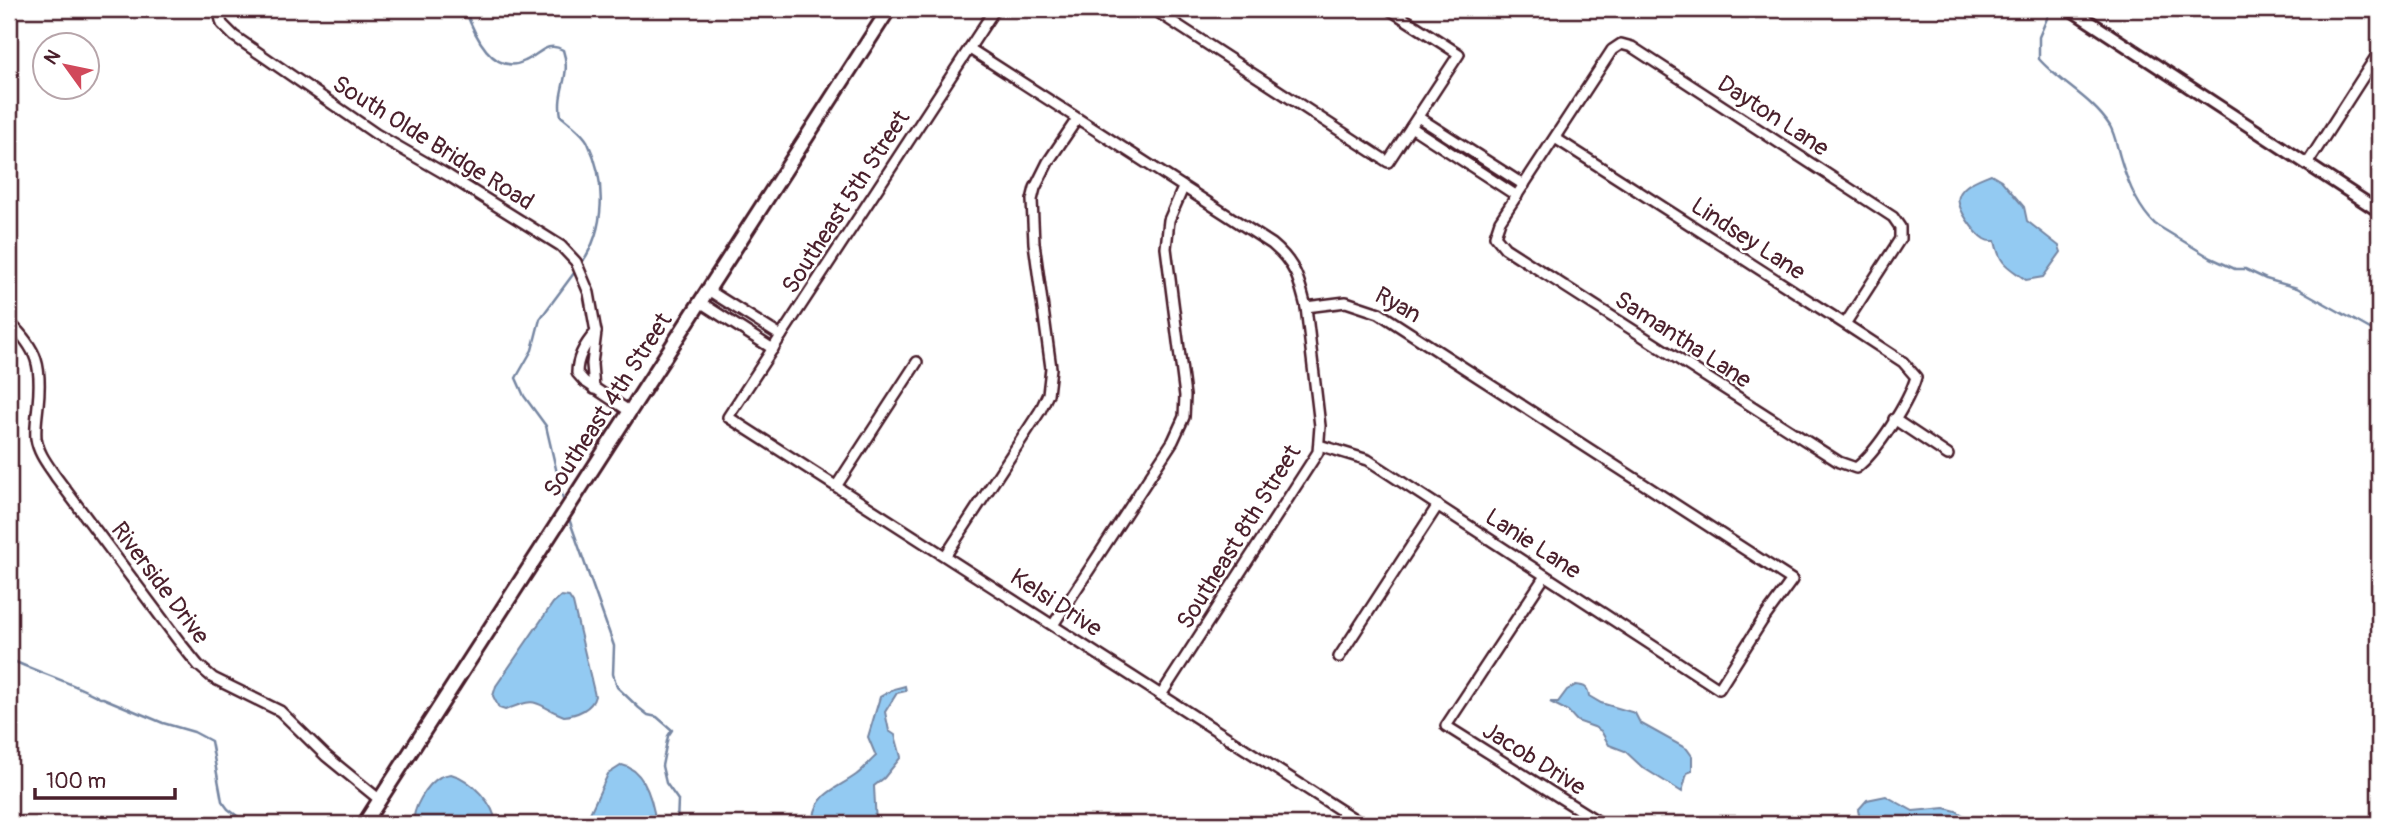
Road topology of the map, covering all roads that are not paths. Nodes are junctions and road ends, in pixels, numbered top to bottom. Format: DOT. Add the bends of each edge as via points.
graph roads {
  1 [pos="218,9"];
  2 [pos="889,9"];
  3 [pos="996,9"];
  4 [pos="1153,9"];
  5 [pos="1389,9"];
  6 [pos="2070,9"];
  7 [pos="970,49"];
  8 [pos="2379,52"];
  9 [pos="1418,117"];
  10 [pos="1077,119"];
  11 [pos="1411,127"];
  12 [pos="1555,138"];
  13 [pos="2307,164"];
  14 [pos="1524,185"];
  15 [pos="1183,188"];
  16 [pos="1517,196"];
  17 [pos="2379,211"];
  18 [pos="708,290"];
  19 [pos="700,302"];
  20 [pos="1306,307"];
  21 [pos="9,322"];
  22 [pos="1845,324"];
  23 [pos="596,332"];
  24 [pos="781,336"];
  25 [pos="773,349"];
  26 [pos="918,362"];
  27 [pos="594,389"];
  28 [pos="629,411"];
  29 [pos="728,416"];
  30 [pos="1894,419"];
  31 [pos="1319,444"];
  32 [pos="1948,455"];
  33 [pos="838,485"];
  34 [pos="1438,505"];
  35 [pos="946,555"];
  36 [pos="1545,576"];
  37 [pos="1053,625"];
  38 [pos="1339,657"];
  39 [pos="1719,689"];
  40 [pos="1161,695"];
  41 [pos="380,800"];
  42 [pos="364,824"];
  43 [pos="1362,824"];
  44 [pos="1602,824"];
  1 -- 23 [label="street, South Olde Bridge Road" via="222,24 234,36 376,134 561,246 576,262 589,293"];
  2 -- 18 [label="main road, Southeast 4th Street"];
  3 -- 7 [label="street, Southeast 5th Street"];
  4 -- 11 [label="street" via="1388,162"];
  5 -- 9 [label="street" via="1459,54"];
  6 -- 13 [label="street"];
  7 -- 10 [label="street"];
  7 -- 24 [label="street, Southeast 5th Street"];
  8 -- 13 [label="street"];
  9 -- 11 [label="street"];
  9 -- 14 [label="street"];
  10 -- 15 [label="street"];
  10 -- 35 [label="street" via="1048,162 1032,200 1051,368 1048,394"];
  11 -- 16 [label="street"];
  12 -- 14 [label="street"];
  12 -- 22 [label="street, Lindsey Lane"];
  12 -- 22 [label="street, Dayton Lane" via="1612,50 1621,44 1632,47 1893,217 1900,227 1900,239"];
  13 -- 17 [label="street"];
  14 -- 16 [label="street"];
  15 -- 20 [label="street" via="1282,253 1295,270"];
  15 -- 37 [label="street" via="1169,220 1166,248 1184,417 1154,472"];
  16 -- 30 [label="street, Samantha Lane" via="1495,236 1505,248 1827,455 1856,467 1867,459"];
  18 -- 19 [label="main road, Southeast 4th Street"];
  18 -- 24 [label="street"];
  19 -- 25 [label="street"];
  19 -- 28 [label="main road, Southeast 4th Street"];
  20 -- 31 [label="street, Southeast 8th Street"];
  20 -- 39 [label="street, Ryan" via="1346,302 1379,313 1792,580"];
  21 -- 41 [label="street, Riverside Drive" via="39,366 36,439 45,461 186,651 213,678 280,711"];
  22 -- 30 [label="street, Lindsey Lane" via="1903,362 1916,377"];
  23 -- 27 [label="street, South Olde Bridge Road"];
  23 -- 27 [label="street" via="585,345 577,369 579,377"];
  24 -- 25 [label="street, Southeast 5th Street"];
  25 -- 29 [label="street, Southeast 5th Street"];
  26 -- 33 [label="street"];
  27 -- 28 [label="street"];
  28 -- 41 [label="main road, Southeast 4th Street"];
  29 -- 33 [label="street, Kelsi Drive"];
  30 -- 32 [label="street"];
  31 -- 34 [label="street, Lanie Lane" via="1367,460"];
  31 -- 40 [label="street, Southeast 8th Street" via="1309,467"];
  33 -- 35 [label="street, Kelsi Drive"];
  34 -- 36 [label="street, Lanie Lane"];
  34 -- 38 [label="street"];
  35 -- 37 [label="street, Kelsi Drive"];
  36 -- 39 [label="street, Lanie Lane"];
  36 -- 44 [label="street, Jacob Drive" via="1446,726"];
  37 -- 40 [label="street, Kelsi Drive"];
  40 -- 43 [label="street, Kelsi Drive"];
  41 -- 42 [label="main road, Southeast 4th Street"];
}
